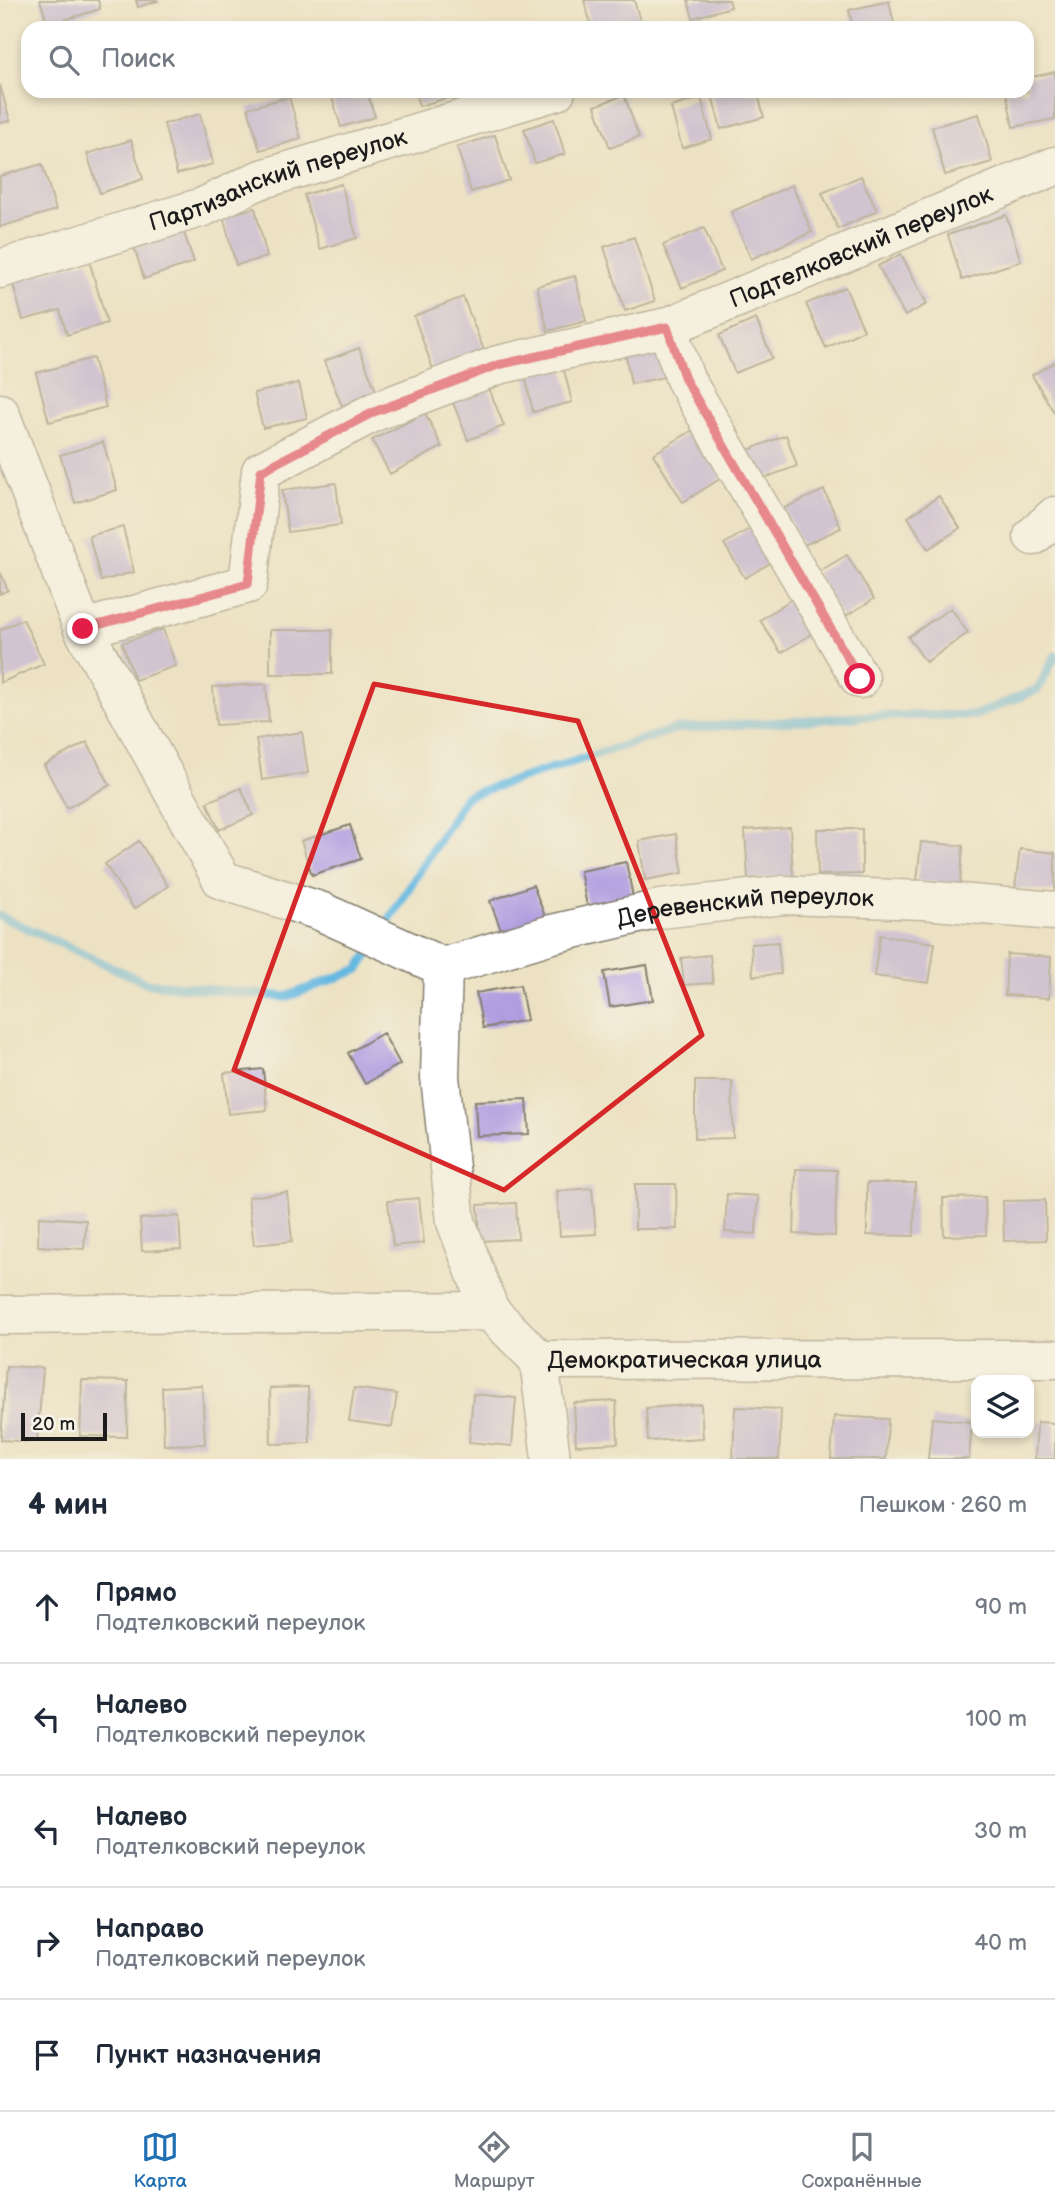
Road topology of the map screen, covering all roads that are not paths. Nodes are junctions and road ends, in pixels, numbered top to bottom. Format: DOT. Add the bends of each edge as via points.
graph roads {
  1 [pos="533,98"];
  2 [pos="1055,166"];
  3 [pos="0,269"];
  4 [pos="667,327"];
  5 [pos="0,413"];
  6 [pos="83,629"];
  7 [pos="860,679"];
  8 [pos="1055,911"];
  9 [pos="443,967"];
  10 [pos="490,1311"];
  11 [pos="0,1315"];
  12 [pos="1055,1359"];
  13 [pos="539,1360"];
  14 [pos="551,1459"];
  1 -- 3 [label="street, Партизанский переулок" via="259,180 203,206"];
  2 -- 4 [label="street, Подтелковский переулок"];
  4 -- 6 [label="street, Подтелковский переулок" via="498,365 362,418 261,471 248,584"];
  4 -- 7 [label="street" via="685,379"];
  5 -- 6 [label="street"];
  6 -- 9 [label="street" via="222,880 320,911"];
  8 -- 9 [label="street, Деревенский переулок" via="784,895 660,909 552,934"];
  9 -- 10 [label="street" via="440,1077 456,1222"];
  10 -- 11 [label="street"];
  10 -- 13 [label="street, Демократическая улица"];
  12 -- 13 [label="street, Демократическая улица"];
  13 -- 14 [label="street"];
}
